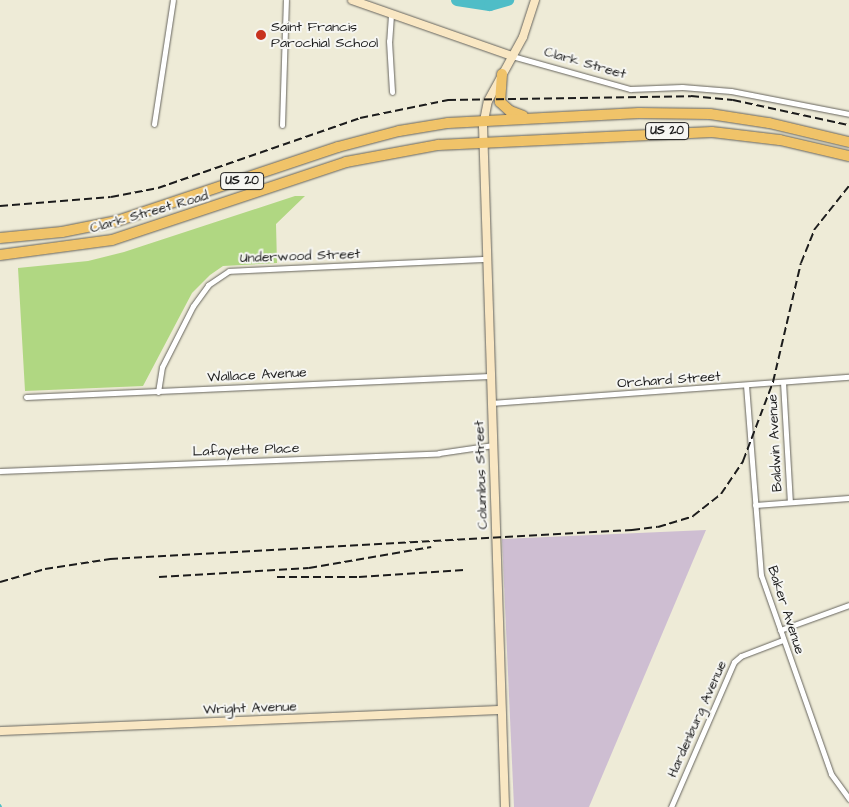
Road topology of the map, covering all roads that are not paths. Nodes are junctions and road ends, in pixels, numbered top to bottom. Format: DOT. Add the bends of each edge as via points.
graph roads {
  1 [pos="172,0"];
  2 [pos="286,0"];
  3 [pos="352,0"];
  4 [pos="535,0"];
  5 [pos="391,15"];
  6 [pos="512,56"];
  7 [pos="502,74"];
  8 [pos="392,92"];
  9 [pos="849,114"];
  10 [pos="536,118"];
  11 [pos="483,120"];
  12 [pos="154,124"];
  13 [pos="282,126"];
  14 [pos="849,142"];
  15 [pos="482,143"];
  16 [pos="849,156"];
  17 [pos="0,238"];
  18 [pos="0,255"];
  19 [pos="486,259"];
  20 [pos="490,376"];
  21 [pos="849,377"];
  22 [pos="783,382"];
  23 [pos="746,385"];
  24 [pos="158,392"];
  25 [pos="26,397"];
  26 [pos="491,404"];
  27 [pos="492,445"];
  28 [pos="0,471"];
  29 [pos="849,498"];
  30 [pos="790,502"];
  31 [pos="755,505"];
  32 [pos="849,605"];
  33 [pos="780,630"];
  34 [pos="784,640"];
  35 [pos="501,710"];
  36 [pos="0,731"];
  37 [pos="849,799"];
  38 [pos="505,807"];
  39 [pos="671,807"];
  1 -- 12 [label="street"];
  2 -- 13 [label="street"];
  3 -- 5 [label="street, Clark Street"];
  4 -- 6 [label="street, Columbus Street" via="526,29"];
  5 -- 6 [label="street, Clark Street"];
  5 -- 8 [label="street"];
  6 -- 7 [label="street, Columbus Street"];
  6 -- 9 [label="street, Clark Street" via="630,89 682,87 731,91"];
  7 -- 10 [label="highway" via="499,98 503,107"];
  7 -- 11 [label="street, Columbus Street"];
  10 -- 11 [label="highway, US 20"];
  10 -- 14 [label="highway, US 20" via="639,113 710,114 770,123"];
  11 -- 15 [label="street, Columbus Street"];
  11 -- 17 [label="highway, US 20" via="439,124 378,136 117,221 62,232"];
  15 -- 16 [label="highway, US 20" via="712,132 780,140"];
  15 -- 18 [label="highway, Clark Street Road / US 20" via="388,153 346,162 138,233 84,245"];
  15 -- 19 [label="street, Columbus Street"];
  19 -- 20 [label="street, Columbus Street"];
  19 -- 24 [label="street, Underwood Street" via="229,271 208,285 189,312 162,367"];
  20 -- 24 [label="street, Wallace Avenue"];
  20 -- 26 [label="street, Columbus Street"];
  21 -- 22 [label="street, Orchard Street"];
  22 -- 23 [label="street, Orchard Street"];
  22 -- 30 [label="street, Baldwin Avenue"];
  23 -- 26 [label="street, Orchard Street"];
  23 -- 31 [label="street, Baker Avenue"];
  24 -- 25 [label="street, Wallace Avenue"];
  26 -- 27 [label="street, Columbus Street"];
  27 -- 28 [label="street, Lafayette Place" via="439,453"];
  27 -- 35 [label="street, Columbus Street"];
  29 -- 30 [label="street"];
  30 -- 31 [label="street"];
  31 -- 33 [label="street, Baker Avenue" via="759,569"];
  32 -- 33 [label="street"];
  33 -- 34 [label="street, Baker Avenue"];
  34 -- 37 [label="street, Baker Avenue" via="831,774"];
  34 -- 39 [label="street, Hardenburg Avenue" via="741,656 734,662"];
  35 -- 36 [label="street, Wright Avenue"];
  35 -- 38 [label="street, Columbus Street"];
}
